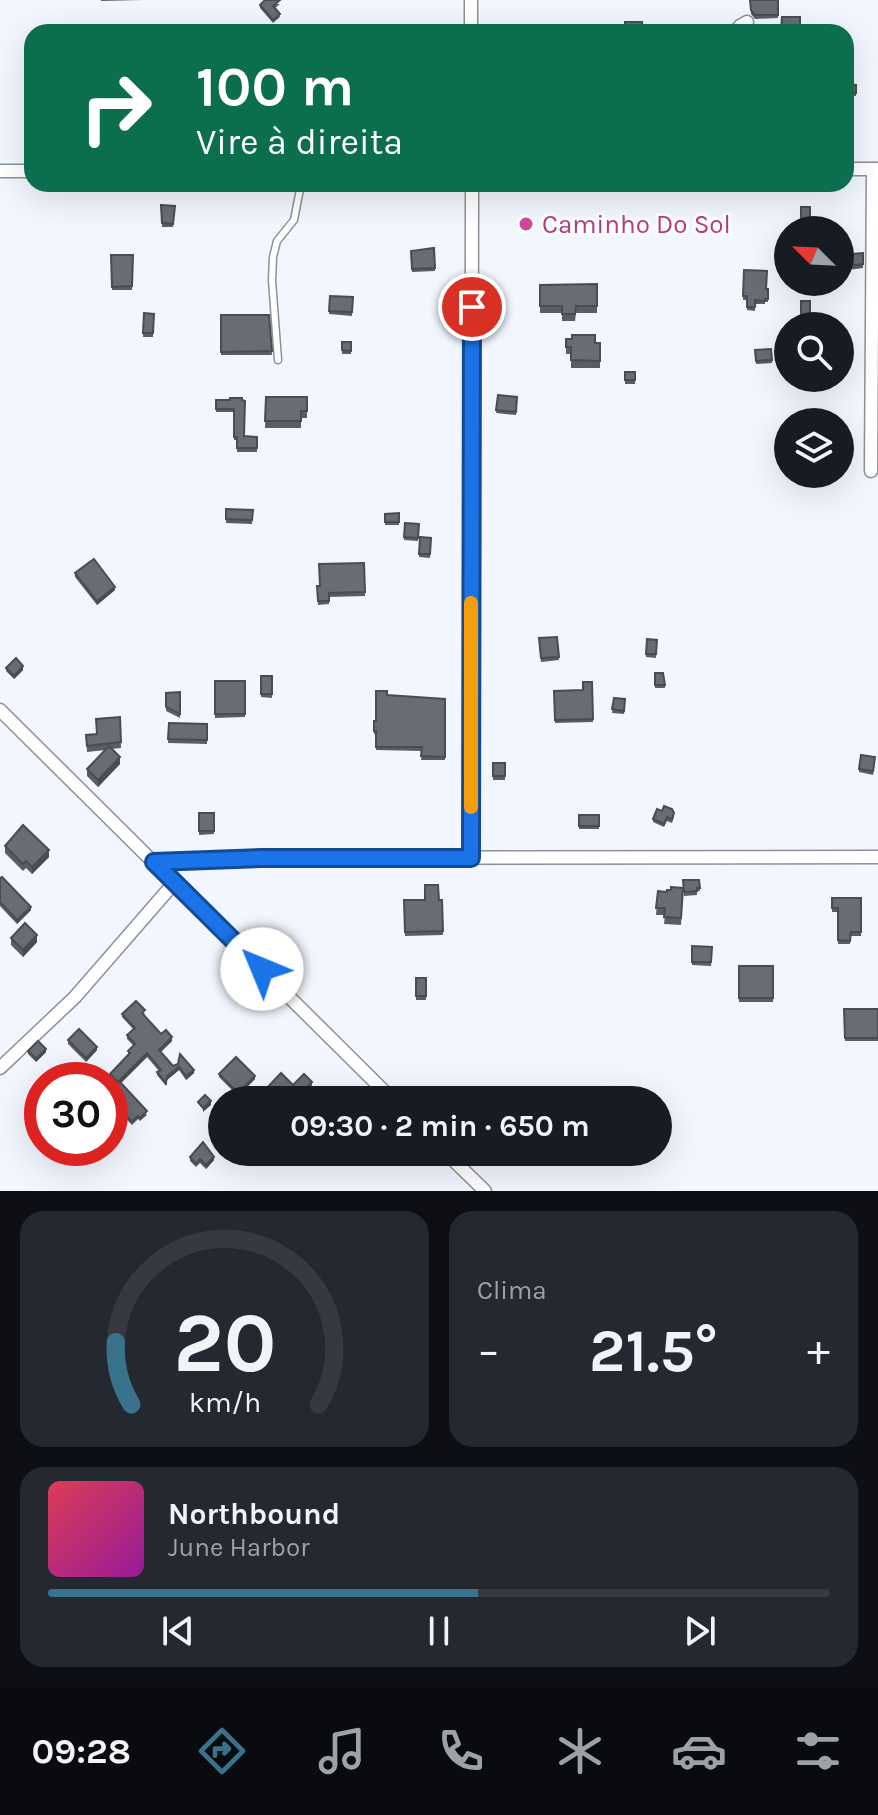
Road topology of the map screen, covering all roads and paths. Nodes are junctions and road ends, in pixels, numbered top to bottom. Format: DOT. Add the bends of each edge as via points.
graph roads {
  1 [pos="471,0"];
  2 [pos="747,22"];
  3 [pos="471,24"];
  4 [pos="744,24"];
  5 [pos="854,169"];
  6 [pos="876,169"];
  7 [pos="0,171"];
  8 [pos="24,171"];
  9 [pos="300,192"];
  10 [pos="472,192"];
  11 [pos="278,360"];
  12 [pos="871,471"];
  13 [pos="0,710"];
  14 [pos="878,857"];
  15 [pos="471,858"];
  16 [pos="154,862"];
  17 [pos="175,882"];
  18 [pos="0,1068"];
  19 [pos="379,1086"];
  20 [pos="459,1166"];
  21 [pos="485,1191"];
  1 -- 3 [label="street"];
  2 -- 4 [label="street"];
  5 -- 6 [label="street"];
  6 -- 12 [label="street"];
  7 -- 8 [label="street"];
  9 -- 11 [label="lane" via="294,220 277,241 273,257"];
  10 -- 15 [label="street"];
  13 -- 16 [label="street"];
  14 -- 15 [label="street"];
  15 -- 16 [label="street"];
  16 -- 17 [label="street"];
  17 -- 18 [label="street" via="75,997"];
  17 -- 19 [label="street"];
  20 -- 21 [label="street"];
}
